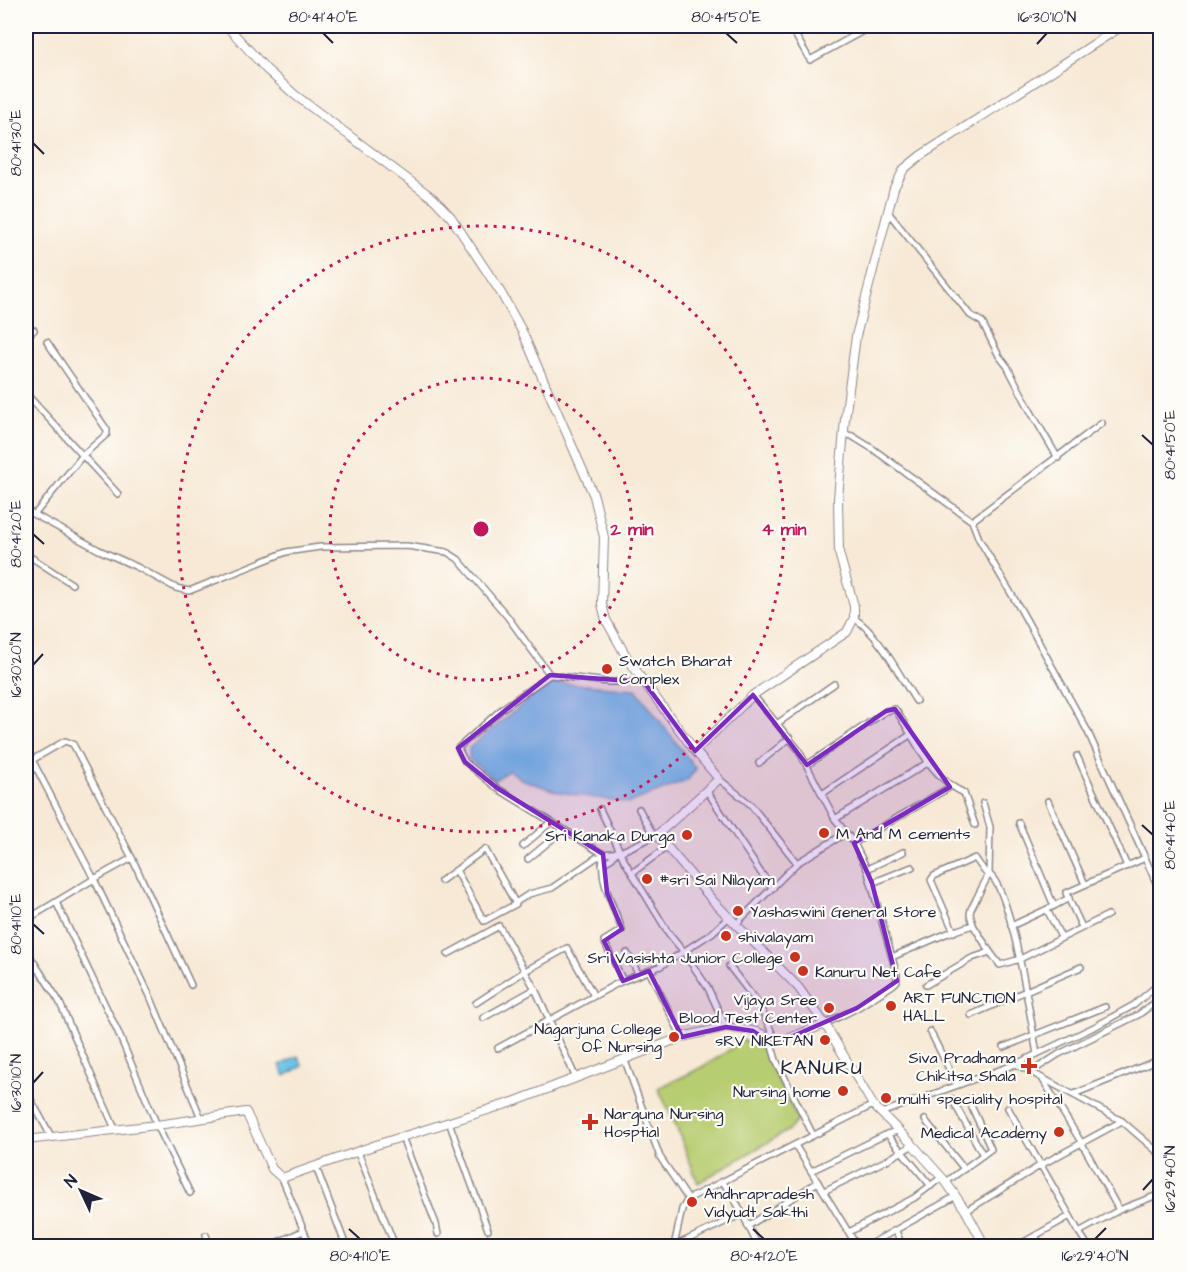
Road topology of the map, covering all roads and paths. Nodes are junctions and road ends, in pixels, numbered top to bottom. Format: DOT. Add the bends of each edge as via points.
graph roads {
  1 [pos="227,26"];
  2 [pos="790,26"];
  3 [pos="868,26"];
  4 [pos="1122,26"];
  5 [pos="888,212"];
  6 [pos="34,330"];
  7 [pos="26,337"];
  8 [pos="47,342"];
  9 [pos="29,397"];
  10 [pos="1102,423"];
  11 [pos="844,434"];
  12 [pos="82,456"];
  13 [pos="1058,458"];
  14 [pos="118,494"];
  15 [pos="26,510"];
  16 [pos="34,515"];
  17 [pos="972,521"];
  18 [pos="26,554"];
  19 [pos="72,584"];
  20 [pos="854,618"];
  21 [pos="550,675"];
  22 [pos="644,682"];
  23 [pos="834,684"];
  24 [pos="753,695"];
  25 [pos="916,701"];
  26 [pos="778,723"];
  27 [pos="910,735"];
  28 [pos="790,738"];
  29 [pos="26,748"];
  30 [pos="695,751"];
  31 [pos="1077,756"];
  32 [pos="32,760"];
  33 [pos="928,762"];
  34 [pos="759,763"];
  35 [pos="807,765"];
  36 [pos="719,779"];
  37 [pos="950,787"];
  38 [pos="707,790"];
  39 [pos="822,794"];
  40 [pos="1048,801"];
  41 [pos="983,803"];
  42 [pos="600,809"];
  43 [pos="639,809"];
  44 [pos="835,819"];
  45 [pos="550,822"];
  46 [pos="1019,823"];
  47 [pos="975,825"];
  48 [pos="563,830"];
  49 [pos="846,833"];
  50 [pos="656,836"];
  51 [pos="854,843"];
  52 [pos="523,846"];
  53 [pos="667,847"];
  54 [pos="618,852"];
  55 [pos="903,852"];
  56 [pos="132,858"];
  57 [pos="603,858"];
  58 [pos="528,859"];
  59 [pos="1142,859"];
  60 [pos="797,863"];
  61 [pos="1129,865"];
  62 [pos="912,867"];
  63 [pos="867,869"];
  64 [pos="456,870"];
  65 [pos="632,873"];
  66 [pos="989,874"];
  67 [pos="94,879"];
  68 [pos="441,881"];
  69 [pos="872,883"];
  70 [pos="1085,884"];
  71 [pos="773,888"];
  72 [pos="1161,891"];
  73 [pos="1069,898"];
  74 [pos="56,902"];
  75 [pos="515,903"];
  76 [pos="1054,906"];
  77 [pos="1047,910"];
  78 [pos="1108,915"];
  79 [pos="494,917"];
  80 [pos="729,917"];
  81 [pos="26,920"];
  82 [pos="736,924"];
  83 [pos="974,925"];
  84 [pos="499,926"];
  85 [pos="1011,926"];
  86 [pos="1082,927"];
  87 [pos="954,932"];
  88 [pos="1061,937"];
  89 [pos="26,950"];
  90 [pos="683,951"];
  91 [pos="990,952"];
  92 [pos="627,953"];
  93 [pos="448,954"];
  94 [pos="892,957"];
  95 [pos="1020,959"];
  96 [pos="729,966"];
  97 [pos="1081,967"];
  98 [pos="37,969"];
  99 [pos="525,971"];
  100 [pos="649,971"];
  101 [pos="639,975"];
  102 [pos="26,976"];
  103 [pos="624,981"];
  104 [pos="1161,983"];
  105 [pos="191,985"];
  106 [pos="926,985"];
  107 [pos="535,989"];
  108 [pos="1025,992"];
  109 [pos="594,996"];
  110 [pos="1161,999"];
  111 [pos="476,1003"];
  112 [pos="1105,1007"];
  113 [pos="971,1015"];
  114 [pos="483,1018"];
  115 [pos="550,1020"];
  116 [pos="825,1024"];
  117 [pos="726,1027"];
  118 [pos="930,1031"];
  119 [pos="1033,1035"];
  120 [pos="682,1036"];
  121 [pos="773,1043"];
  122 [pos="1004,1047"];
  123 [pos="498,1048"];
  124 [pos="1037,1054"];
  125 [pos="624,1058"];
  126 [pos="1151,1063"];
  127 [pos="1019,1065"];
  128 [pos="1030,1071"];
  129 [pos="576,1078"];
  130 [pos="1043,1080"];
  131 [pos="957,1085"];
  132 [pos="26,1091"];
  133 [pos="1074,1094"];
  134 [pos="952,1099"];
  135 [pos="968,1099"];
  136 [pos="873,1105"];
  137 [pos="1008,1108"];
  138 [pos="881,1113"];
  139 [pos="201,1118"];
  140 [pos="925,1120"];
  141 [pos="1122,1121"];
  142 [pos="448,1122"];
  143 [pos="157,1125"];
  144 [pos="115,1129"];
  145 [pos="900,1130"];
  146 [pos="887,1134"];
  147 [pos="813,1135"];
  148 [pos="51,1136"];
  149 [pos="402,1137"];
  150 [pos="26,1140"];
  151 [pos="1082,1142"];
  152 [pos="795,1145"];
  153 [pos="913,1145"];
  154 [pos="902,1151"];
  155 [pos="358,1152"];
  156 [pos="1161,1154"];
  157 [pos="983,1155"];
  158 [pos="1041,1165"];
  159 [pos="316,1167"];
  160 [pos="964,1169"];
  161 [pos="811,1171"];
  162 [pos="282,1178"];
  163 [pos="938,1181"];
  164 [pos="723,1182"];
  165 [pos="818,1182"];
  166 [pos="824,1191"];
  167 [pos="190,1192"];
  168 [pos="1161,1194"];
  169 [pos="956,1196"];
  170 [pos="688,1199"];
  171 [pos="1119,1210"];
  172 [pos="966,1211"];
  173 [pos="742,1214"];
  174 [pos="1070,1216"];
  175 [pos="748,1226"];
  176 [pos="488,1230"];
  177 [pos="303,1231"];
  178 [pos="896,1231"];
  179 [pos="849,1232"];
  180 [pos="1080,1232"];
  181 [pos="438,1234"];
  182 [pos="206,1235"];
  183 [pos="1036,1237"];
  184 [pos="983,1243"];
  185 [pos="210,1246"];
  186 [pos="269,1246"];
  187 [pos="310,1246"];
  188 [pos="346,1246"];
  189 [pos="395,1246"];
  190 [pos="674,1246"];
  191 [pos="758,1246"];
  192 [pos="857,1246"];
  193 [pos="867,1246"];
  194 [pos="902,1246"];
  195 [pos="968,1246"];
  196 [pos="1017,1246"];
  197 [pos="1041,1246"];
  198 [pos="1088,1246"];
  1 -- 22 [label="street" via="295,95 434,199 451,217 501,293 522,331 594,496 604,537 602,604 606,620"];
  2 -- 3 [label="street" via="810,60"];
  4 -- 5 [label="street" via="920,156 904,169"];
  5 -- 11 [label="street" via="856,336"];
  5 -- 13 [label="street" via="970,315 981,322"];
  6 -- 7 [label="street"];
  8 -- 12 [label="street" via="106,427 107,434"];
  9 -- 12 [label="street"];
  10 -- 13 [label="street"];
  11 -- 17 [label="street" via="873,449"];
  11 -- 20 [label="street" via="838,498 839,553"];
  12 -- 14 [label="street"];
  12 -- 16 [label="street"];
  13 -- 17 [label="street"];
  15 -- 16 [label="street"];
  16 -- 21 [label="street" via="176,588 189,591 286,552 320,547 407,546 447,552 458,559 507,616"];
  17 -- 59 [label="street" via="1087,730"];
  18 -- 19 [label="street"];
  20 -- 24 [label="street" via="847,632"];
  20 -- 25 [label="street" via="877,641"];
  21 -- 22 [label="street"];
  21 -- 45 [label="street" via="503,708 458,748 465,762 497,788"];
  22 -- 30 [label="street"];
  23 -- 26 [label="street"];
  24 -- 26 [label="street"];
  24 -- 30 [label="street"];
  26 -- 28 [label="street"];
  27 -- 33 [label="street"];
  27 -- 35 [label="street" via="895,709 891,709"];
  27 -- 39 [label="street"];
  28 -- 34 [label="street"];
  28 -- 35 [label="street"];
  29 -- 32 [label="street"];
  30 -- 36 [label="street"];
  31 -- 61 [label="street"];
  32 -- 56 [label="street" via="65,741 71,743"];
  32 -- 67 [label="street"];
  33 -- 37 [label="street"];
  33 -- 44 [label="street"];
  35 -- 39 [label="street"];
  36 -- 38 [label="street"];
  36 -- 60 [label="street" via="750,804"];
  37 -- 47 [label="street" via="964,793"];
  37 -- 51 [label="street"];
  38 -- 50 [label="street"];
  38 -- 71 [label="street"];
  39 -- 44 [label="street"];
  40 -- 70 [label="street"];
  41 -- 66 [label="street" via="990,827"];
  42 -- 54 [label="street"];
  43 -- 50 [label="street"];
  44 -- 49 [label="street"];
  45 -- 48 [label="street"];
  45 -- 52 [label="street"];
  46 -- 76 [label="street"];
  48 -- 57 [label="street"];
  48 -- 58 [label="street"];
  49 -- 51 [label="street"];
  49 -- 60 [label="street"];
  50 -- 53 [label="street"];
  50 -- 54 [label="street"];
  51 -- 63 [label="street"];
  53 -- 65 [label="street"];
  53 -- 80 [label="street"];
  54 -- 57 [label="street"];
  54 -- 57 [label="street"];
  54 -- 65 [label="street"];
  55 -- 63 [label="street"];
  56 -- 67 [label="street"];
  56 -- 105 [label="street"];
  57 -- 75 [label="street" via="597,858 552,888 529,894"];
  57 -- 103 [label="street" via="607,893 622,930 604,941"];
  59 -- 61 [label="street"];
  59 -- 72 [label="street"];
  60 -- 71 [label="street"];
  61 -- 70 [label="street"];
  62 -- 69 [label="street"];
  63 -- 69 [label="street"];
  64 -- 68 [label="street"];
  64 -- 75 [label="street" via="485,849"];
  64 -- 79 [label="street" via="484,921"];
  65 -- 90 [label="street"];
  66 -- 83 [label="street" via="971,909"];
  66 -- 85 [label="street" via="997,883"];
  66 -- 87 [label="street" via="975,858 932,878 930,883"];
  67 -- 74 [label="street"];
  67 -- 139 [label="street" via="150,996"];
  69 -- 94 [label="street"];
  70 -- 73 [label="street" via="1066,893"];
  71 -- 82 [label="street"];
  73 -- 76 [label="street"];
  73 -- 86 [label="street"];
  74 -- 81 [label="street"];
  74 -- 143 [label="street"];
  75 -- 79 [label="street"];
  76 -- 77 [label="street"];
  77 -- 85 [label="street"];
  77 -- 88 [label="street"];
  78 -- 86 [label="street"];
  79 -- 84 [label="street"];
  80 -- 82 [label="street"];
  80 -- 90 [label="street"];
  82 -- 116 [label="street" via="798,987"];
  83 -- 87 [label="street"];
  83 -- 91 [label="street"];
  84 -- 93 [label="street"];
  84 -- 99 [label="street"];
  85 -- 95 [label="street"];
  86 -- 88 [label="street"];
  87 -- 94 [label="street"];
  88 -- 95 [label="street"];
  89 -- 98 [label="street"];
  90 -- 100 [label="street"];
  90 -- 117 [label="street" via="708,988"];
  91 -- 95 [label="street" via="1000,964"];
  91 -- 106 [label="street"];
  92 -- 101 [label="street"];
  94 -- 116 [label="street" via="897,981"];
  95 -- 108 [label="street"];
  96 -- 121 [label="street" via="760,1006"];
  97 -- 108 [label="street"];
  98 -- 102 [label="street"];
  98 -- 144 [label="street" via="59,1001"];
  99 -- 107 [label="street"];
  99 -- 109 [label="street" via="567,948"];
  99 -- 111 [label="street"];
  100 -- 101 [label="street"];
  100 -- 120 [label="street"];
  101 -- 103 [label="street"];
  103 -- 109 [label="street"];
  104 -- 124 [label="street" via="1134,1005"];
  107 -- 114 [label="street"];
  107 -- 115 [label="street"];
  108 -- 113 [label="street"];
  108 -- 119 [label="street"];
  109 -- 115 [label="street"];
  110 -- 128 [label="street"];
  112 -- 119 [label="street"];
  115 -- 123 [label="street"];
  115 -- 129 [label="street"];
  116 -- 121 [label="street"];
  116 -- 136 [label="street"];
  117 -- 120 [label="street"];
  117 -- 121 [label="street" via="753,1030"];
  118 -- 131 [label="street"];
  119 -- 122 [label="street"];
  119 -- 124 [label="street"];
  120 -- 125 [label="street"];
  121 -- 147 [label="street" via="776,1060"];
  124 -- 127 [label="street"];
  125 -- 129 [label="street"];
  125 -- 170 [label="street" via="660,1157"];
  126 -- 133 [label="street"];
  127 -- 128 [label="street"];
  127 -- 131 [label="street"];
  128 -- 130 [label="street"];
  129 -- 142 [label="street"];
  130 -- 133 [label="street"];
  130 -- 151 [label="street"];
  131 -- 138 [label="street"];
  132 -- 148 [label="street"];
  133 -- 141 [label="street"];
  134 -- 157 [label="street"];
  135 -- 157 [label="street" via="991,1147"];
  136 -- 138 [label="street"];
  136 -- 147 [label="street"];
  137 -- 158 [label="street"];
  138 -- 145 [label="street"];
  139 -- 143 [label="street"];
  139 -- 162 [label="street" via="246,1112 272,1169"];
  140 -- 160 [label="street"];
  141 -- 151 [label="street"];
  141 -- 156 [label="street"];
  142 -- 149 [label="street"];
  142 -- 176 [label="street"];
  143 -- 144 [label="street"];
  143 -- 167 [label="street"];
  144 -- 148 [label="street"];
  145 -- 146 [label="street"];
  145 -- 153 [label="street"];
  146 -- 154 [label="street"];
  146 -- 161 [label="street"];
  147 -- 152 [label="street"];
  148 -- 150 [label="street"];
  149 -- 155 [label="street"];
  149 -- 181 [label="street"];
  151 -- 158 [label="street"];
  151 -- 171 [label="street"];
  152 -- 161 [label="street"];
  152 -- 164 [label="street"];
  153 -- 154 [label="street"];
  153 -- 163 [label="street"];
  154 -- 163 [label="street"];
  154 -- 166 [label="street"];
  155 -- 159 [label="street"];
  155 -- 189 [label="street"];
  157 -- 160 [label="street"];
  158 -- 172 [label="street"];
  158 -- 174 [label="street"];
  159 -- 162 [label="street"];
  159 -- 188 [label="street"];
  160 -- 163 [label="street"];
  161 -- 165 [label="street"];
  162 -- 177 [label="street"];
  163 -- 169 [label="street"];
  163 -- 179 [label="street"];
  164 -- 170 [label="street"];
  164 -- 173 [label="street"];
  165 -- 166 [label="street"];
  165 -- 175 [label="street"];
  166 -- 179 [label="street"];
  168 -- 171 [label="street"];
  169 -- 172 [label="street"];
  169 -- 178 [label="street"];
  170 -- 190 [label="street"];
  171 -- 180 [label="street"];
  172 -- 184 [label="street"];
  173 -- 175 [label="street"];
  173 -- 190 [label="street"];
  174 -- 180 [label="street"];
  174 -- 183 [label="street"];
  175 -- 191 [label="street"];
  177 -- 186 [label="street"];
  177 -- 187 [label="street"];
  178 -- 193 [label="street"];
  178 -- 194 [label="street"];
  179 -- 192 [label="street"];
  180 -- 198 [label="street"];
  182 -- 185 [label="street"];
  183 -- 196 [label="street"];
  183 -- 197 [label="street"];
  184 -- 195 [label="street"];
}
